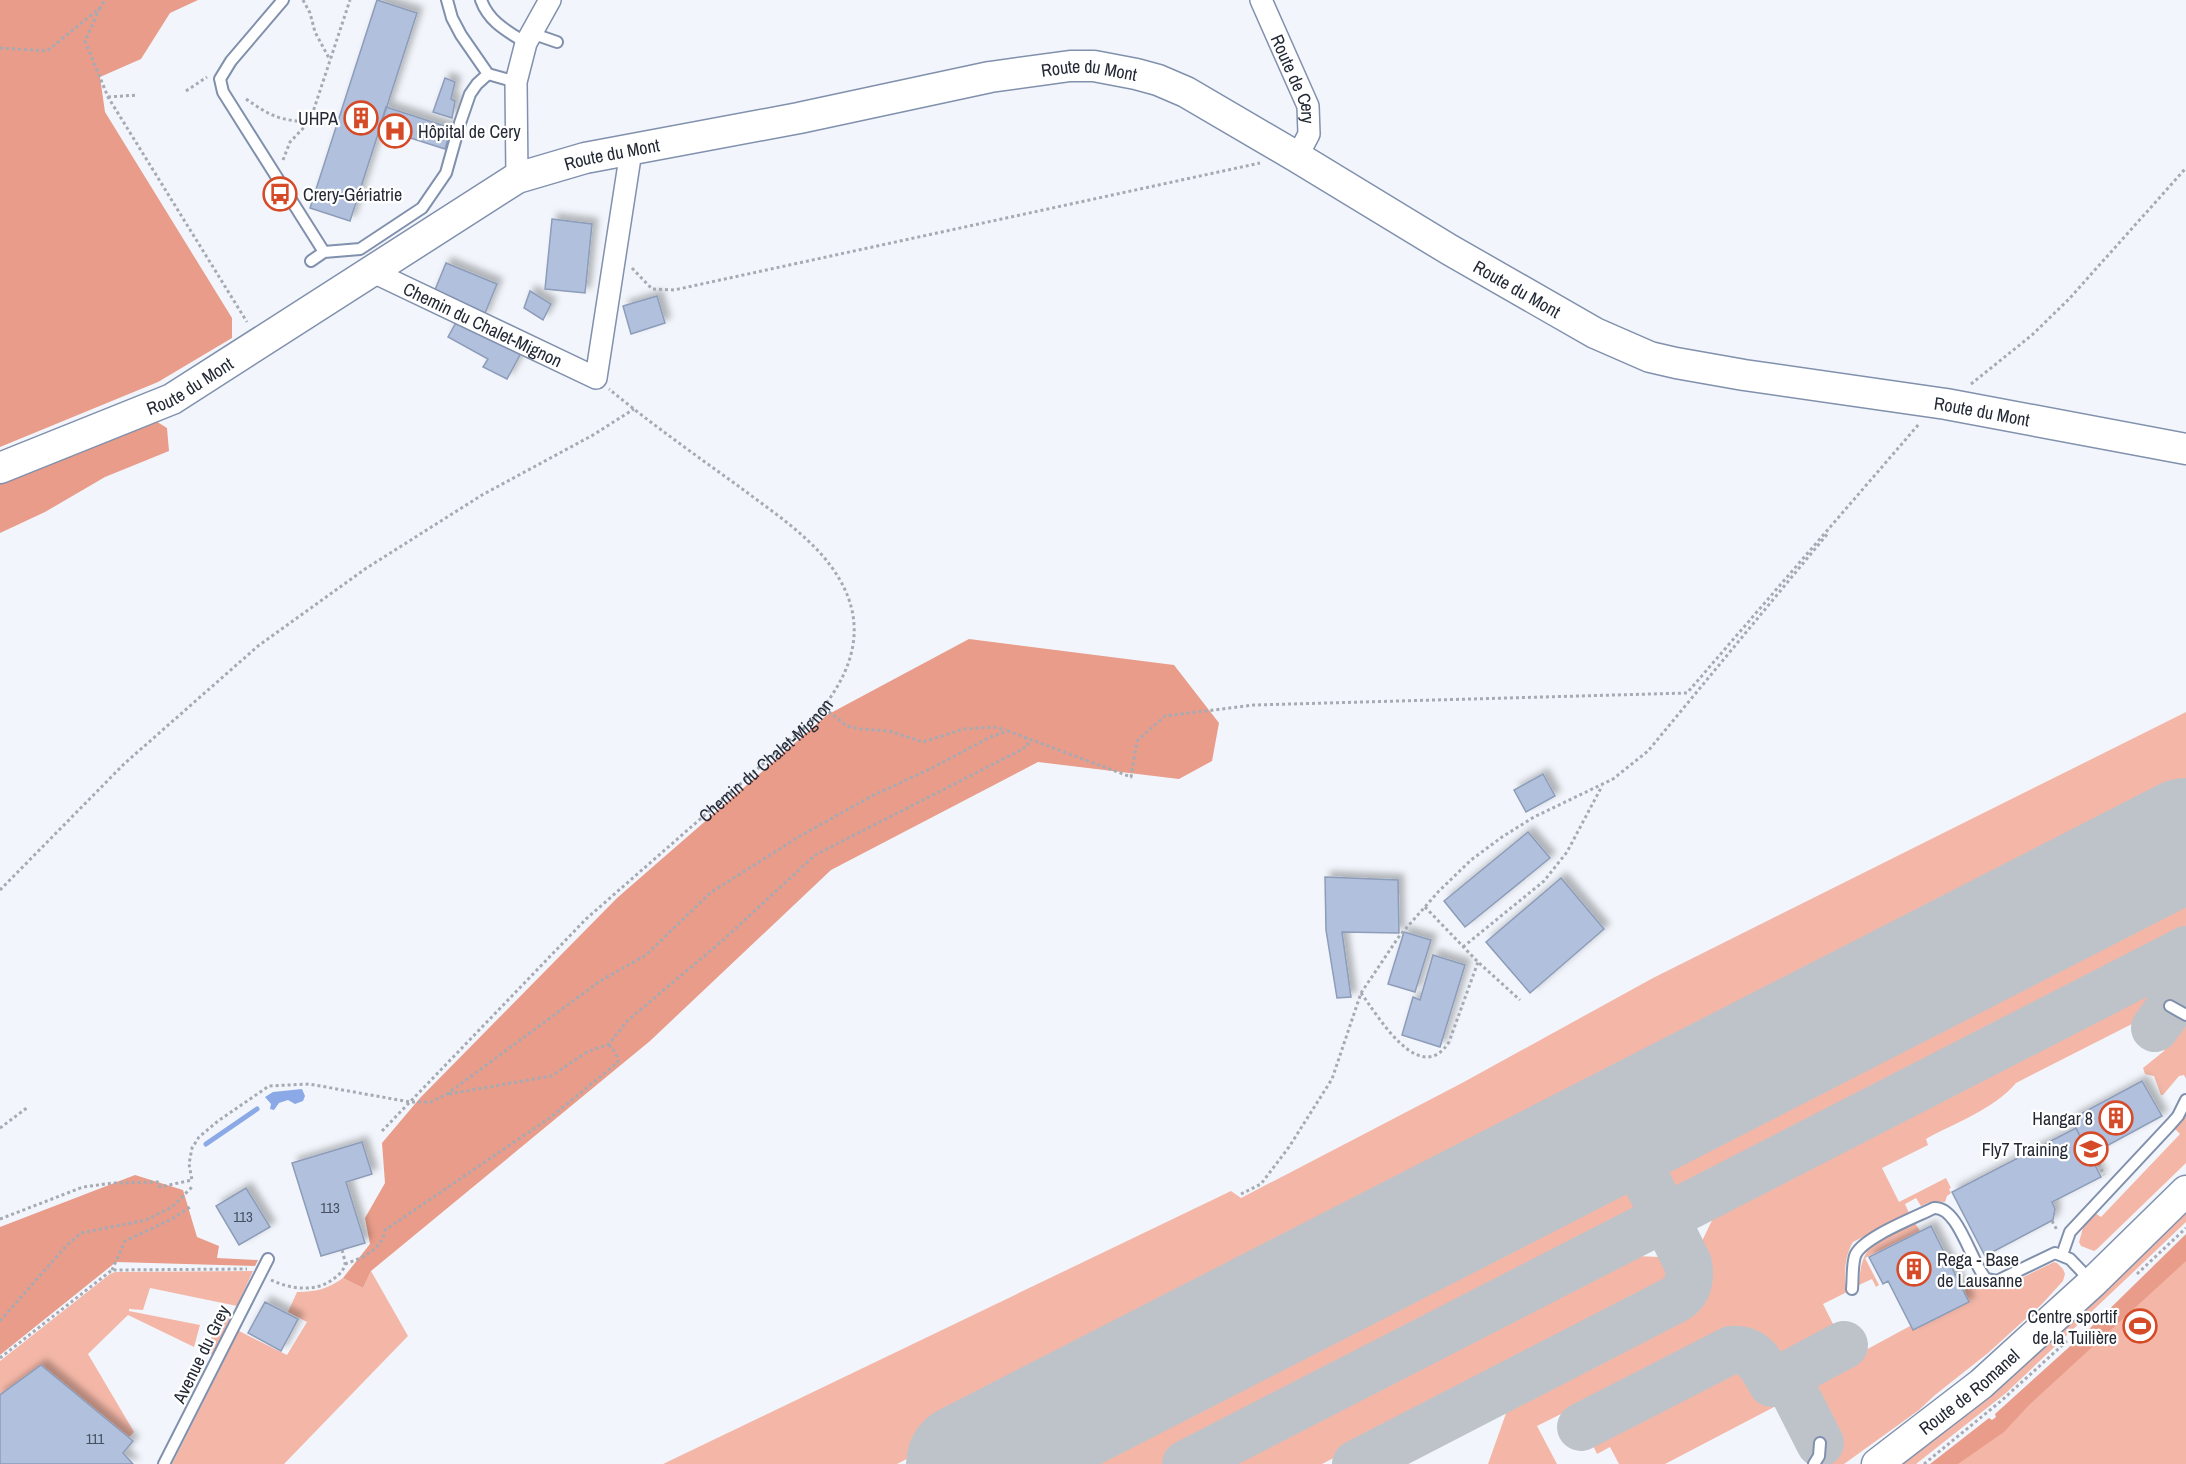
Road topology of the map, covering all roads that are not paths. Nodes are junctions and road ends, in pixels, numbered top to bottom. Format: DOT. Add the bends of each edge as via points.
graph roads {
  1 [pos="283,0"];
  2 [pos="447,0"];
  3 [pos="482,0"];
  4 [pos="550,0"];
  5 [pos="1261,0"];
  6 [pos="528,38"];
  7 [pos="557,42"];
  8 [pos="488,74"];
  9 [pos="516,82"];
  10 [pos="631,151"];
  11 [pos="1294,155"];
  12 [pos="517,178"];
  13 [pos="324,252"];
  14 [pos="311,261"];
  15 [pos="371,272"];
  16 [pos="2186,449"];
  17 [pos="0,468"];
  18 [pos="2170,1006"];
  19 [pos="2186,1015"];
  20 [pos="2186,1100"];
  21 [pos="2186,1191"];
  22 [pos="2062,1255"];
  23 [pos="268,1258"];
  24 [pos="2092,1283"];
  25 [pos="1852,1289"];
  26 [pos="1820,1443"];
  27 [pos="164,1464"];
  28 [pos="1814,1464"];
  29 [pos="1876,1464"];
  1 -- 13 [label="lane" via="220,79 223,92"];
  2 -- 8 [label="lane" via="461,35"];
  3 -- 6 [label="lane" via="494,22"];
  4 -- 6 [label="street"];
  5 -- 11 [label="street, Route de Cery" via="1308,106 1309,134"];
  6 -- 7 [label="lane"];
  6 -- 9 [label="street"];
  8 -- 9 [label="lane"];
  8 -- 13 [label="lane" via="470,94 446,172 422,208 360,249"];
  9 -- 12 [label="street"];
  10 -- 11 [label="main road, Route du Mont" via="990,77 1070,66 1117,70 1158,80 1211,105"];
  10 -- 12 [label="main road, Route du Mont" via="585,158"];
  10 -- 15 [label="street, Chemin du Chalet-Mignon" via="596,378"];
  11 -- 16 [label="main road, Route du Mont" via="1450,250 1634,351 1676,363 1935,411"];
  12 -- 15 [label="main road, Route du Mont"];
  13 -- 14 [label="lane"];
  15 -- 17 [label="main road, Route du Mont" via="172,399"];
  18 -- 19 [label="lane"];
  20 -- 22 [label="lane" via="2171,1124 2070,1232"];
  21 -- 24 [label="main road, Route de Romanel"];
  22 -- 24 [label="lane"];
  22 -- 25 [label="lane" via="2048,1255 1991,1281 1982,1274 1951,1215 1934,1208 1858,1250"];
  23 -- 27 [label="lane, Avenue du Grey"];
  24 -- 29 [label="main road, Route de Romanel" via="1981,1384"];
  26 -- 28 [label="lane"];
}
